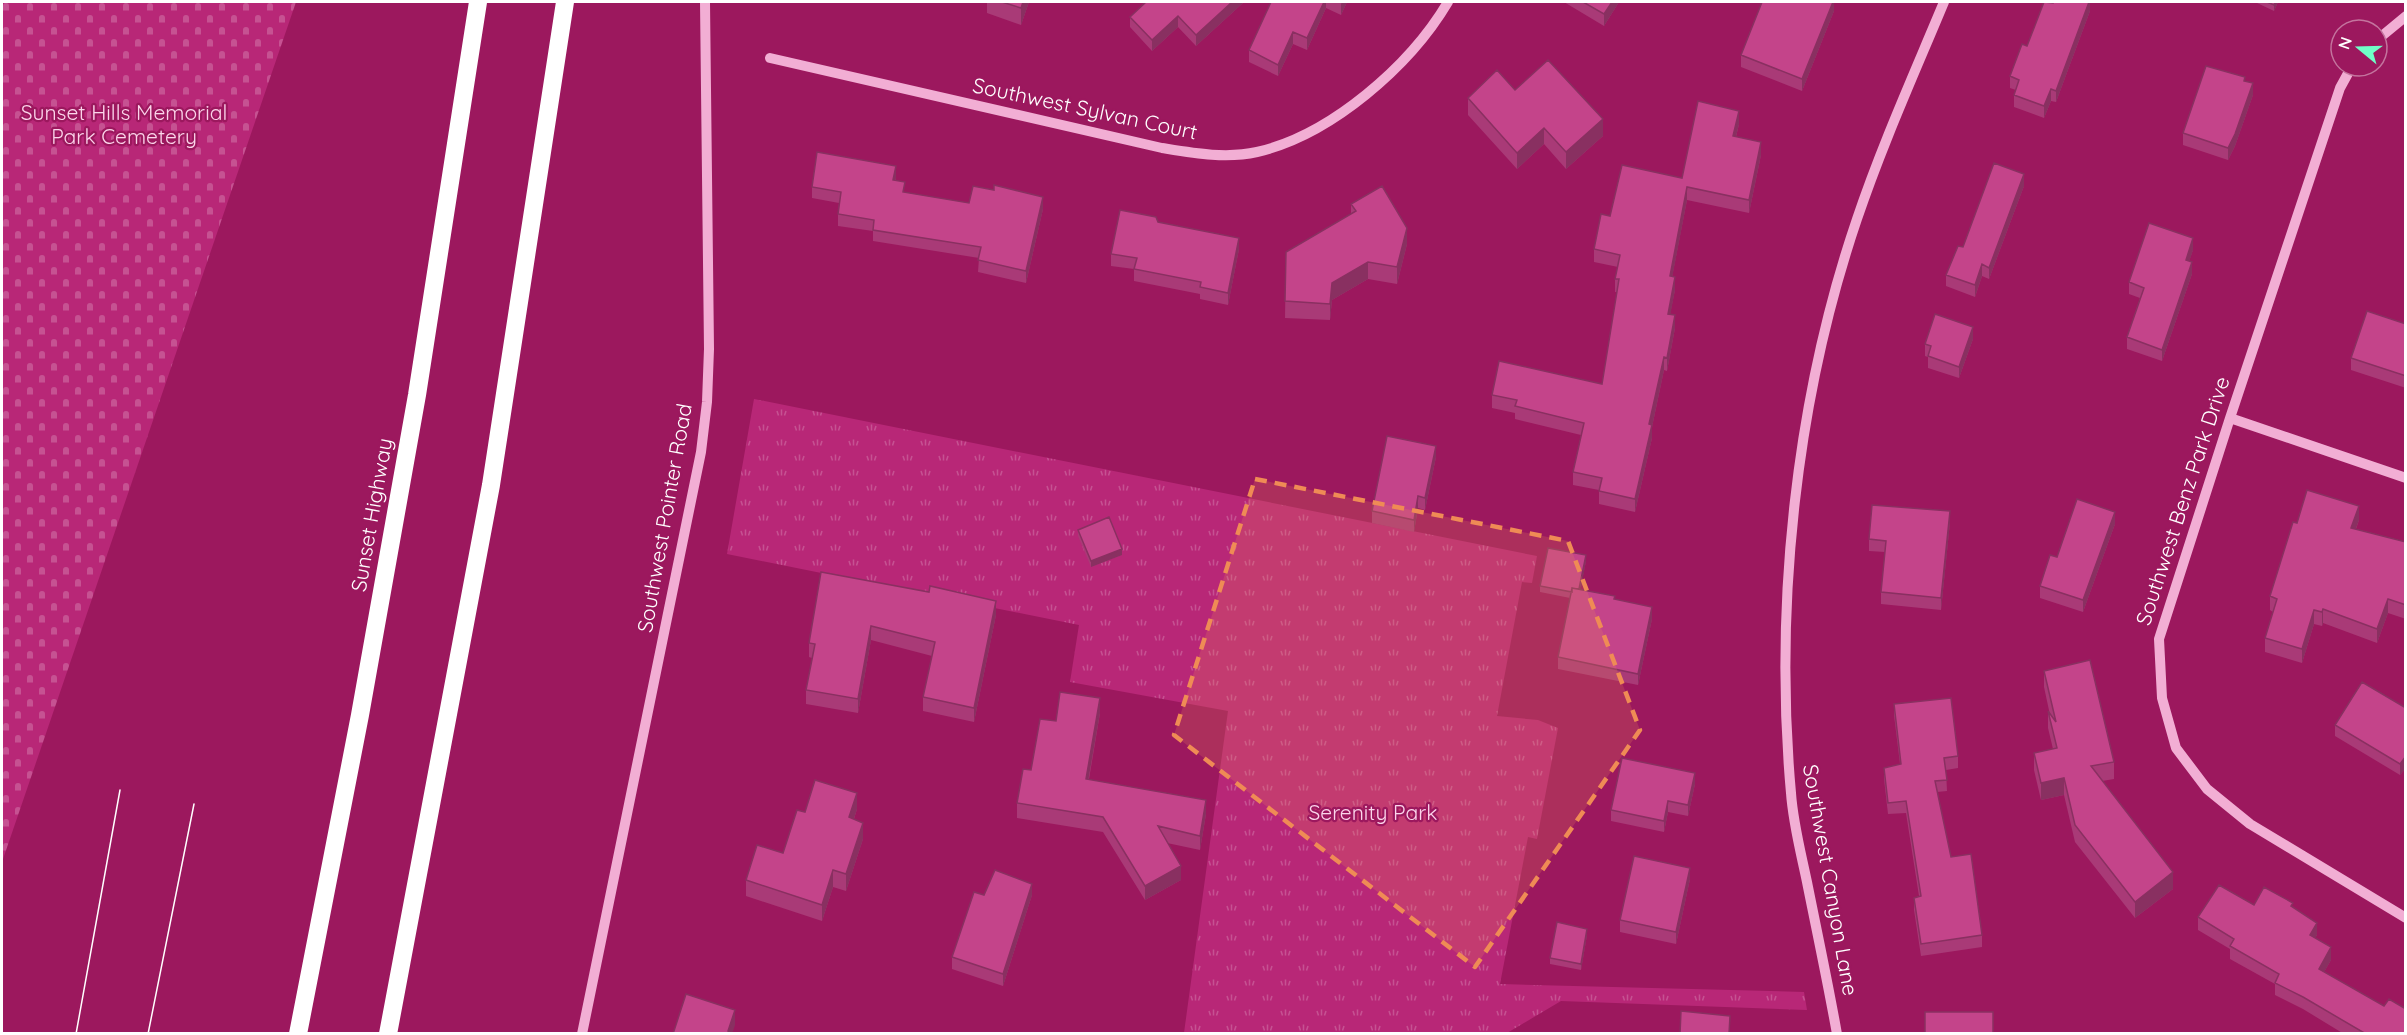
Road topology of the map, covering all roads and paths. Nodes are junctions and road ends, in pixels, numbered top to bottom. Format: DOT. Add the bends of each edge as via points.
graph roads {
  1 [pos="478,2"];
  2 [pos="565,2"];
  3 [pos="705,2"];
  4 [pos="1448,2"];
  5 [pos="1944,2"];
  6 [pos="2406,16"];
  7 [pos="2389,29"];
  8 [pos="770,58"];
  9 [pos="2345,78"];
  10 [pos="2230,418"];
  11 [pos="2406,478"];
  12 [pos="2406,918"];
  13 [pos="298,1034"];
  14 [pos="388,1034"];
  15 [pos="582,1034"];
  16 [pos="1837,1034"];
  1 -- 13 [label="highway, Sunset Highway" via="417,394"];
  2 -- 14 [label="highway" via="491,485"];
  3 -- 15 [label="street, Southwest Pointer Road" via="707,402"];
  4 -- 8 [label="street, Southwest Sylvan Court" via="1415,46 1376,86 1334,118 1291,141 1256,152 1209,156"];
  5 -- 16 [label="street, Southwest Canyon Lane" via="1879,158 1836,292 1803,444 1791,545 1784,647 1791,795"];
  6 -- 7 [label="street"];
  9 -- 10 [label="street, Southwest Benz Park Drive"];
  10 -- 11 [label="street"];
  10 -- 12 [label="street, Southwest Benz Park Drive" via="2159,639 2162,698 2176,748 2206,789 2250,824"];
}
